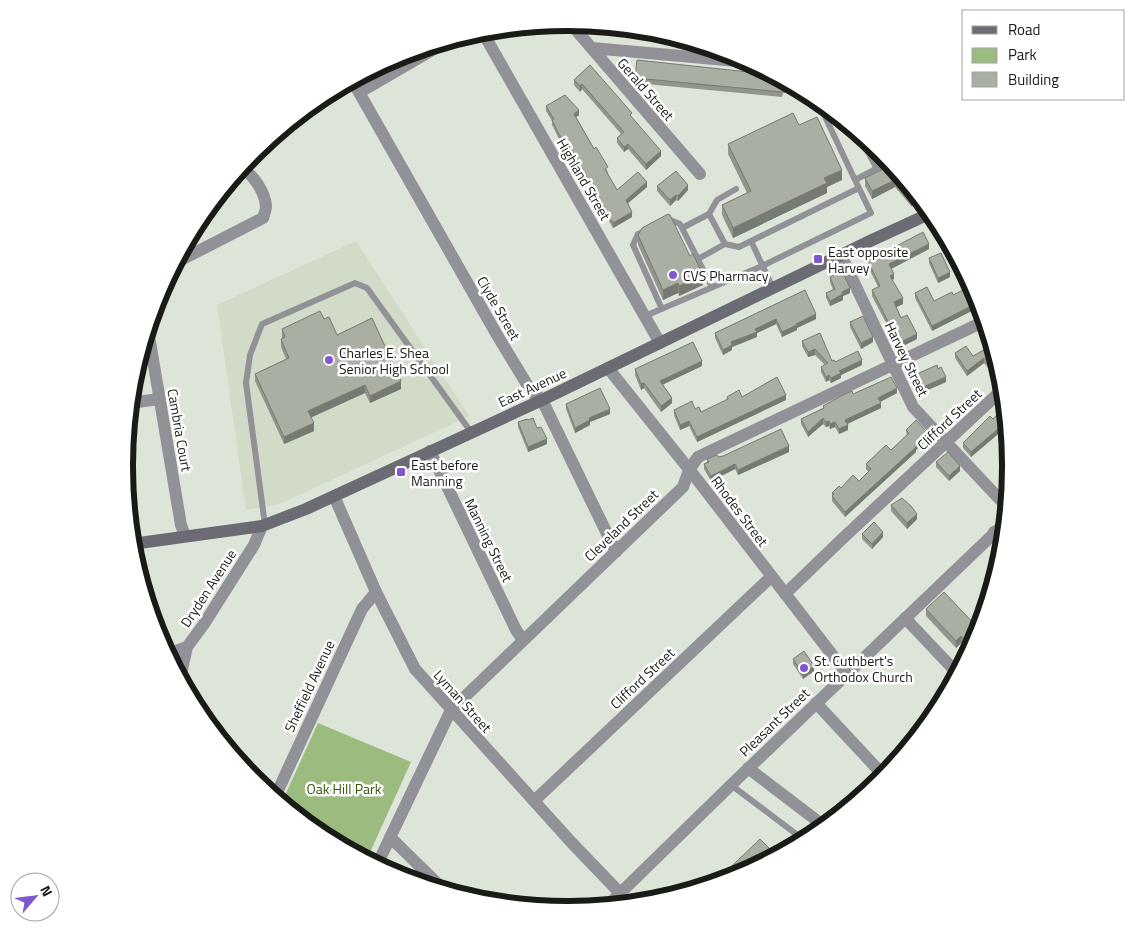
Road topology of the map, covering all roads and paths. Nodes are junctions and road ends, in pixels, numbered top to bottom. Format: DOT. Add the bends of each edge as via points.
graph roads {
  1 [pos="577,31"];
  2 [pos="487,39"];
  3 [pos="592,48"];
  4 [pos="421,57"];
  5 [pos="722,60"];
  6 [pos="356,86"];
  7 [pos="360,92"];
  8 [pos="825,116"];
  9 [pos="868,153"];
  10 [pos="882,166"];
  11 [pos="877,169"];
  12 [pos="248,171"];
  13 [pos="700,174"];
  14 [pos="855,180"];
  15 [pos="859,188"];
  16 [pos="736,189"];
  17 [pos="709,214"];
  18 [pos="924,217"];
  19 [pos="661,223"];
  20 [pos="653,227"];
  21 [pos="682,228"];
  22 [pos="751,241"];
  23 [pos="725,244"];
  24 [pos="840,255"];
  25 [pos="187,257"];
  26 [pos="698,260"];
  27 [pos="762,266"];
  28 [pos="712,287"];
  29 [pos="773,288"];
  30 [pos="662,309"];
  31 [pos="645,316"];
  32 [pos="978,324"];
  33 [pos="660,343"];
  34 [pos="150,345"];
  35 [pos="893,365"];
  36 [pos="608,368"];
  37 [pos="997,396"];
  38 [pos="159,399"];
  39 [pos="542,400"];
  40 [pos="137,402"];
  41 [pos="471,432"];
  42 [pos="946,442"];
  43 [pos="430,451"];
  44 [pos="689,470"];
  45 [pos="334,496"];
  46 [pos="1001,500"];
  47 [pos="264,526"];
  48 [pos="998,529"];
  49 [pos="994,532"];
  50 [pos="997,535"];
  51 [pos="185,536"];
  52 [pos="140,543"];
  53 [pos="616,552"];
  54 [pos="771,577"];
  55 [pos="376,592"];
  56 [pos="785,594"];
  57 [pos="905,618"];
  58 [pos="523,640"];
  59 [pos="187,647"];
  60 [pos="175,651"];
  61 [pos="183,667"];
  62 [pos="952,668"];
  63 [pos="847,674"];
  64 [pos="816,703"];
  65 [pos="451,710"];
  66 [pos="748,768"];
  67 [pos="878,770"];
  68 [pos="731,785"];
  69 [pos="278,790"];
  70 [pos="534,801"];
  71 [pos="818,821"];
  72 [pos="797,835"];
  73 [pos="390,837"];
  74 [pos="380,858"];
  75 [pos="433,880"];
  76 [pos="620,893"];
  77 [pos="615,898"];
  1 -- 3 [label="street, Gerald Street"];
  2 -- 31 [label="street, Highland Street"];
  3 -- 5 [label="street"];
  3 -- 13 [label="street, Gerald Street"];
  4 -- 7 [label="street"];
  6 -- 7 [label="street, Clyde Street"];
  7 -- 39 [label="street, Clyde Street" via="497,335 531,391"];
  8 -- 14 [label="lane"];
  9 -- 11 [label="lane"];
  10 -- 11 [label="lane"];
  11 -- 14 [label="lane"];
  12 -- 25 [label="street" via="262,191 266,206 263,218"];
  14 -- 15 [label="lane"];
  15 -- 22 [label="lane"];
  15 -- 27 [label="lane" via="871,213"];
  16 -- 17 [label="lane" via="717,200"];
  17 -- 21 [label="lane"];
  17 -- 23 [label="lane"];
  18 -- 24 [label="main road, East Avenue"];
  19 -- 21 [label="lane" via="668,220"];
  20 -- 30 [label="lane" via="638,234 633,245"];
  21 -- 26 [label="lane"];
  22 -- 23 [label="lane" via="739,247"];
  22 -- 27 [label="lane"];
  23 -- 26 [label="lane"];
  24 -- 29 [label="main road, East Avenue"];
  24 -- 35 [label="street, Harvey Street"];
  26 -- 28 [label="lane"];
  27 -- 28 [label="lane"];
  27 -- 29 [label="lane"];
  28 -- 30 [label="lane"];
  29 -- 33 [label="main road, East Avenue"];
  30 -- 31 [label="lane"];
  31 -- 33 [label="street, Highland Street"];
  32 -- 35 [label="street, Cleveland Street"];
  33 -- 36 [label="main road, East Avenue"];
  34 -- 38 [label="street, Cambria Court"];
  35 -- 42 [label="street, Harvey Street" via="913,407"];
  35 -- 44 [label="street, Cleveland Street" via="698,457"];
  36 -- 39 [label="main road, East Avenue"];
  36 -- 44 [label="street, Rhodes Street"];
  37 -- 42 [label="street, Clifford Street"];
  38 -- 40 [label="street"];
  38 -- 51 [label="street, Cambria Court"];
  39 -- 41 [label="main road, East Avenue"];
  39 -- 53 [label="street, Clyde Street"];
  41 -- 43 [label="main road, East Avenue"];
  41 -- 47 [label="lane" via="367,288 355,282 276,317 262,324 250,355 246,383"];
  42 -- 46 [label="street, Harvey Street"];
  42 -- 56 [label="street, Clifford Street"];
  43 -- 45 [label="main road, East Avenue"];
  43 -- 58 [label="street, Manning Street"];
  44 -- 53 [label="street, Cleveland Street" via="683,487"];
  44 -- 54 [label="street, Rhodes Street"];
  45 -- 47 [label="main road, East Avenue"];
  45 -- 55 [label="street, Lyman Street"];
  47 -- 51 [label="main road, East Avenue"];
  47 -- 59 [label="street, Dryden Avenue"];
  48 -- 49 [label="street, Pleasant Street"];
  49 -- 50 [label="street"];
  49 -- 57 [label="street, Pleasant Street"];
  51 -- 52 [label="main road, East Avenue"];
  53 -- 58 [label="street, Cleveland Street"];
  54 -- 56 [label="street, Rhodes Street"];
  54 -- 70 [label="street, Clifford Street"];
  55 -- 65 [label="street, Lyman Street" via="415,670"];
  55 -- 69 [label="street, Sheffield Avenue" via="362,609"];
  56 -- 63 [label="street, Rhodes Street"];
  57 -- 62 [label="street"];
  57 -- 63 [label="street, Pleasant Street"];
  58 -- 65 [label="street, Cleveland Street"];
  59 -- 60 [label="street, Dryden Avenue"];
  59 -- 61 [label="street"];
  63 -- 64 [label="street, Pleasant Street"];
  64 -- 66 [label="street, Pleasant Street"];
  64 -- 67 [label="street"];
  65 -- 70 [label="street, Lyman Street"];
  65 -- 73 [label="street, Cleveland Street"];
  66 -- 68 [label="street, Pleasant Street"];
  66 -- 71 [label="street"];
  68 -- 72 [label="lane"];
  68 -- 76 [label="street, Pleasant Street"];
  70 -- 76 [label="street, Lyman Street"];
  73 -- 74 [label="street, Cleveland Street"];
  73 -- 75 [label="street"];
  76 -- 77 [label="street, Pleasant Street"];
}
